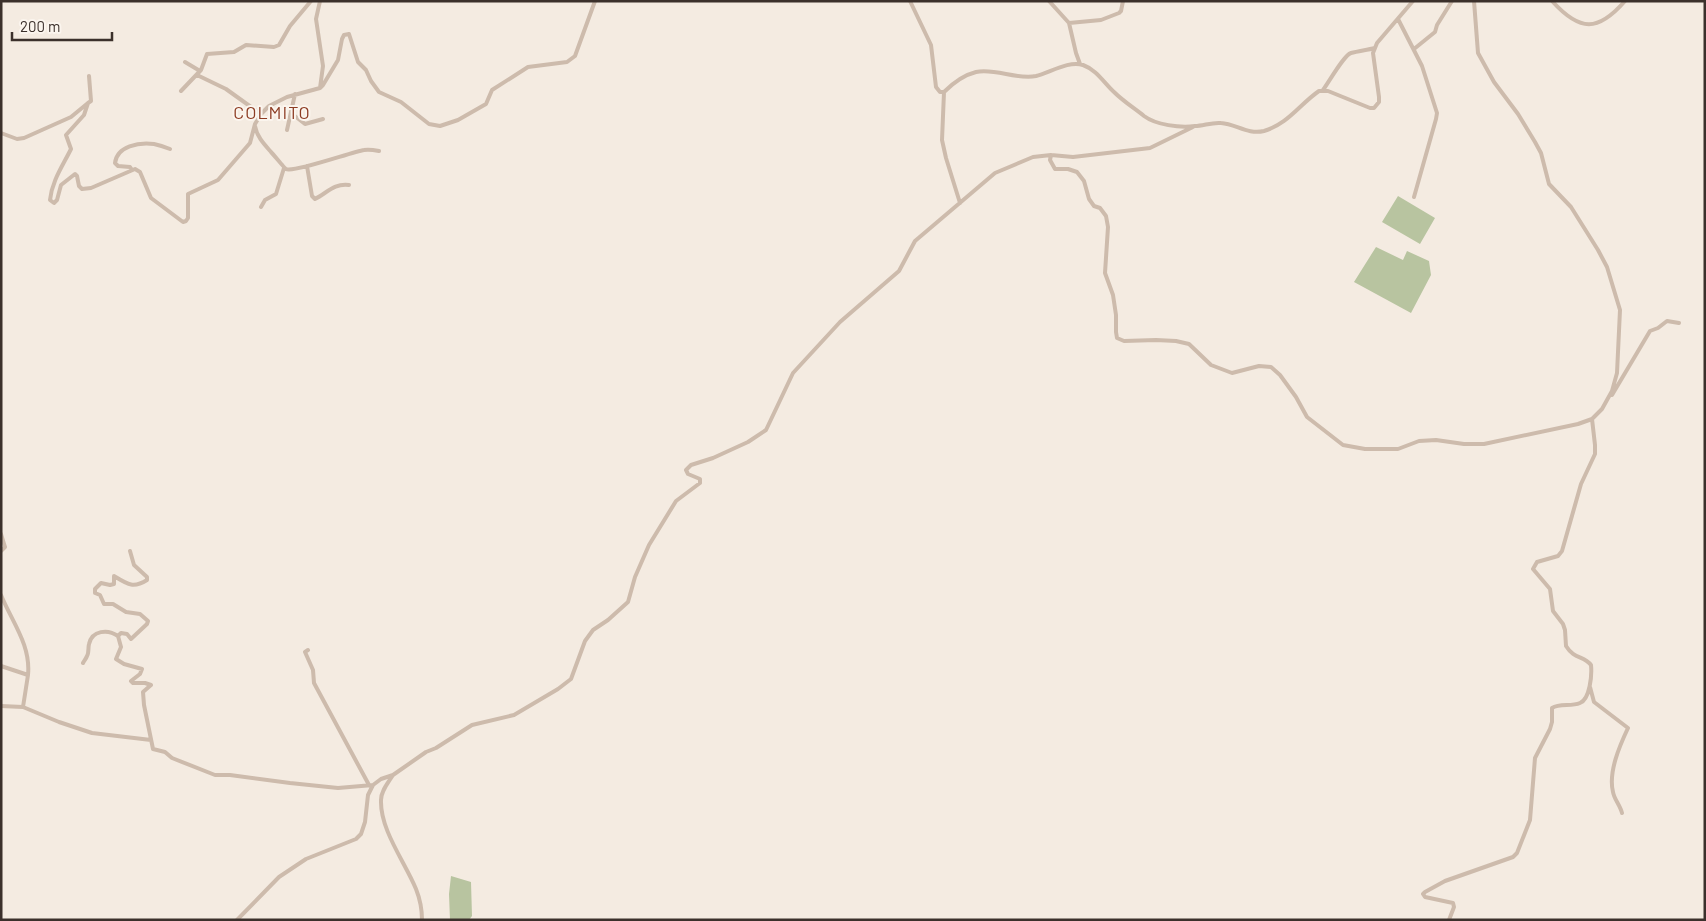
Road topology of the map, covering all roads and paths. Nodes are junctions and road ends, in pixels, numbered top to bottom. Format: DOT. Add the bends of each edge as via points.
graph roads {
  1 [pos="311,1"];
  2 [pos="320,1"];
  3 [pos="595,1"];
  4 [pos="910,1"];
  5 [pos="1049,1"];
  6 [pos="1123,1"];
  7 [pos="1413,1"];
  8 [pos="1452,1"];
  9 [pos="1474,1"];
  10 [pos="1552,1"];
  11 [pos="1625,1"];
  12 [pos="1398,19"];
  13 [pos="1069,23"];
  14 [pos="1374,48"];
  15 [pos="1414,49"];
  16 [pos="186,62"];
  17 [pos="1080,64"];
  18 [pos="198,73"];
  19 [pos="88,76"];
  20 [pos="320,88"];
  21 [pos="1323,90"];
  22 [pos="181,91"];
  23 [pos="944,92"];
  24 [pos="296,94"];
  25 [pos="88,103"];
  26 [pos="291,113"];
  27 [pos="262,114"];
  28 [pos="323,119"];
  29 [pos="255,124"];
  30 [pos="1193,127"];
  31 [pos="287,130"];
  32 [pos="1,133"];
  33 [pos="170,149"];
  34 [pos="379,151"];
  35 [pos="1051,155"];
  36 [pos="306,166"];
  37 [pos="284,168"];
  38 [pos="132,170"];
  39 [pos="350,185"];
  40 [pos="1414,197"];
  41 [pos="960,203"];
  42 [pos="262,208"];
  43 [pos="1678,323"];
  44 [pos="1602,409"];
  45 [pos="1592,419"];
  46 [pos="1,534"];
  47 [pos="130,551"];
  48 [pos="1,552"];
  49 [pos="1,595"];
  50 [pos="118,636"];
  51 [pos="308,650"];
  52 [pos="83,663"];
  53 [pos="1,666"];
  54 [pos="28,675"];
  55 [pos="1589,683"];
  56 [pos="1,706"];
  57 [pos="23,707"];
  58 [pos="151,740"];
  59 [pos="393,775"];
  60 [pos="371,785"];
  61 [pos="1622,813"];
  62 [pos="237,920"];
  63 [pos="422,920"];
  64 [pos="1450,920"];
  1 -- 18 [label="street" via="279,45 246,44 234,52 207,54"];
  2 -- 20 [label="street" via="316,19 323,66"];
  3 -- 20 [label="street" via="576,56 567,62 528,67 492,90 486,104 440,126 428,124 401,102 379,92 358,62 349,34 344,35 338,60"];
  4 -- 23 [label="street" via="931,45 937,90"];
  5 -- 13 [label="street"];
  6 -- 13 [label="street" via="1119,13 1101,20"];
  7 -- 12 [label="street"];
  8 -- 15 [label="street" via="1435,32"];
  9 -- 44 [label="street" via="1478,53 1541,153 1549,184 1567,202 1607,267 1620,310 1617,372 1612,391"];
  10 -- 11 [label="street" via="1574,20 1596,24 1603,22"];
  12 -- 14 [label="street"];
  12 -- 15 [label="street"];
  13 -- 17 [label="street"];
  14 -- 21 [label="street" via="1350,53"];
  14 -- 21 [label="street" via="1379,97 1374,108"];
  15 -- 40 [label="street" via="1437,113"];
  16 -- 18 [label="street"];
  17 -- 23 [label="street" via="1031,76 976,72"];
  17 -- 30 [label="street" via="1092,70 1146,117 1163,124"];
  18 -- 22 [label="street"];
  18 -- 27 [label="street"];
  19 -- 25 [label="street" via="91,101"];
  20 -- 24 [label="street"];
  21 -- 30 [label="street" via="1288,119 1265,130 1252,132 1215,122"];
  23 -- 41 [label="street" via="942,140"];
  24 -- 26 [label="street"];
  24 -- 27 [label="street" via="269,106"];
  25 -- 32 [label="street" via="71,117 24,138"];
  25 -- 38 [label="street" via="84,115 66,135 71,149 55,178 50,200 54,203 57,200 60,185 75,174 82,189"];
  26 -- 28 [label="street" via="305,124"];
  26 -- 31 [label="street"];
  27 -- 29 [label="street"];
  29 -- 37 [label="street" via="257,134"];
  29 -- 38 [label="street" via="250,143 218,180 188,194 186,221 151,198 140,172"];
  30 -- 35 [label="street" via="1150,148 1074,157"];
  33 -- 38 [label="street" via="153,144 121,150 115,163"];
  34 -- 36 [label="street" via="366,149"];
  35 -- 41 [label="street" via="1033,157 995,173"];
  35 -- 45 [label="street" via="1055,169 1077,172 1084,181 1089,199 1106,216 1105,273 1113,296 1117,338 1188,344 1211,365 1232,373 1259,366 1271,367 1291,390 1307,417 1343,445 1365,449 1398,449 1419,441 1436,440 1484,444 1556,430"];
  36 -- 37 [label="street"];
  36 -- 39 [label="street" via="315,199 330,188"];
  37 -- 42 [label="street" via="276,194 265,200"];
  41 -- 59 [label="street" via="915,241 899,271 840,322 793,373 766,430 748,442 686,470 700,479 700,483 676,501 648,545 628,602 584,641 571,679 514,715 472,725"];
  43 -- 44 [label="street" via="1667,321 1650,332"];
  44 -- 45 [label="street"];
  45 -- 55 [label="street" via="1595,454 1581,484 1562,550 1558,556 1537,562 1533,569 1550,589 1552,612 1563,624 1566,646 1576,657 1591,665"];
  46 -- 48 [label="street" via="4,547"];
  47 -- 50 [label="street" via="134,565 147,580 132,586 114,576 114,584 101,583 95,589 104,604 140,614 148,621 131,639 127,634"];
  49 -- 54 [label="street" via="25,643"];
  50 -- 52 [label="street" via="113,632 96,632"];
  50 -- 58 [label="street" via="121,647 116,659 142,669 131,681 133,684 151,685 143,692"];
  51 -- 60 [label="street" via="305,652 313,670 314,683"];
  53 -- 54 [label="street"];
  54 -- 57 [label="street"];
  55 -- 61 [label="street" via="1594,702 1628,728 1615,759 1612,790"];
  55 -- 64 [label="street" via="1587,694 1579,704 1552,708 1552,722 1535,758 1530,820 1517,853 1424,892 1425,897 1453,903"];
  56 -- 57 [label="street"];
  57 -- 58 [label="street" via="92,733"];
  58 -- 60 [label="street" via="153,749 215,775 328,787"];
  59 -- 60 [label="street"];
  59 -- 63 [label="street" via="381,798 382,813 417,890"];
  60 -- 62 [label="street" via="362,834 306,859 279,877"];
}
